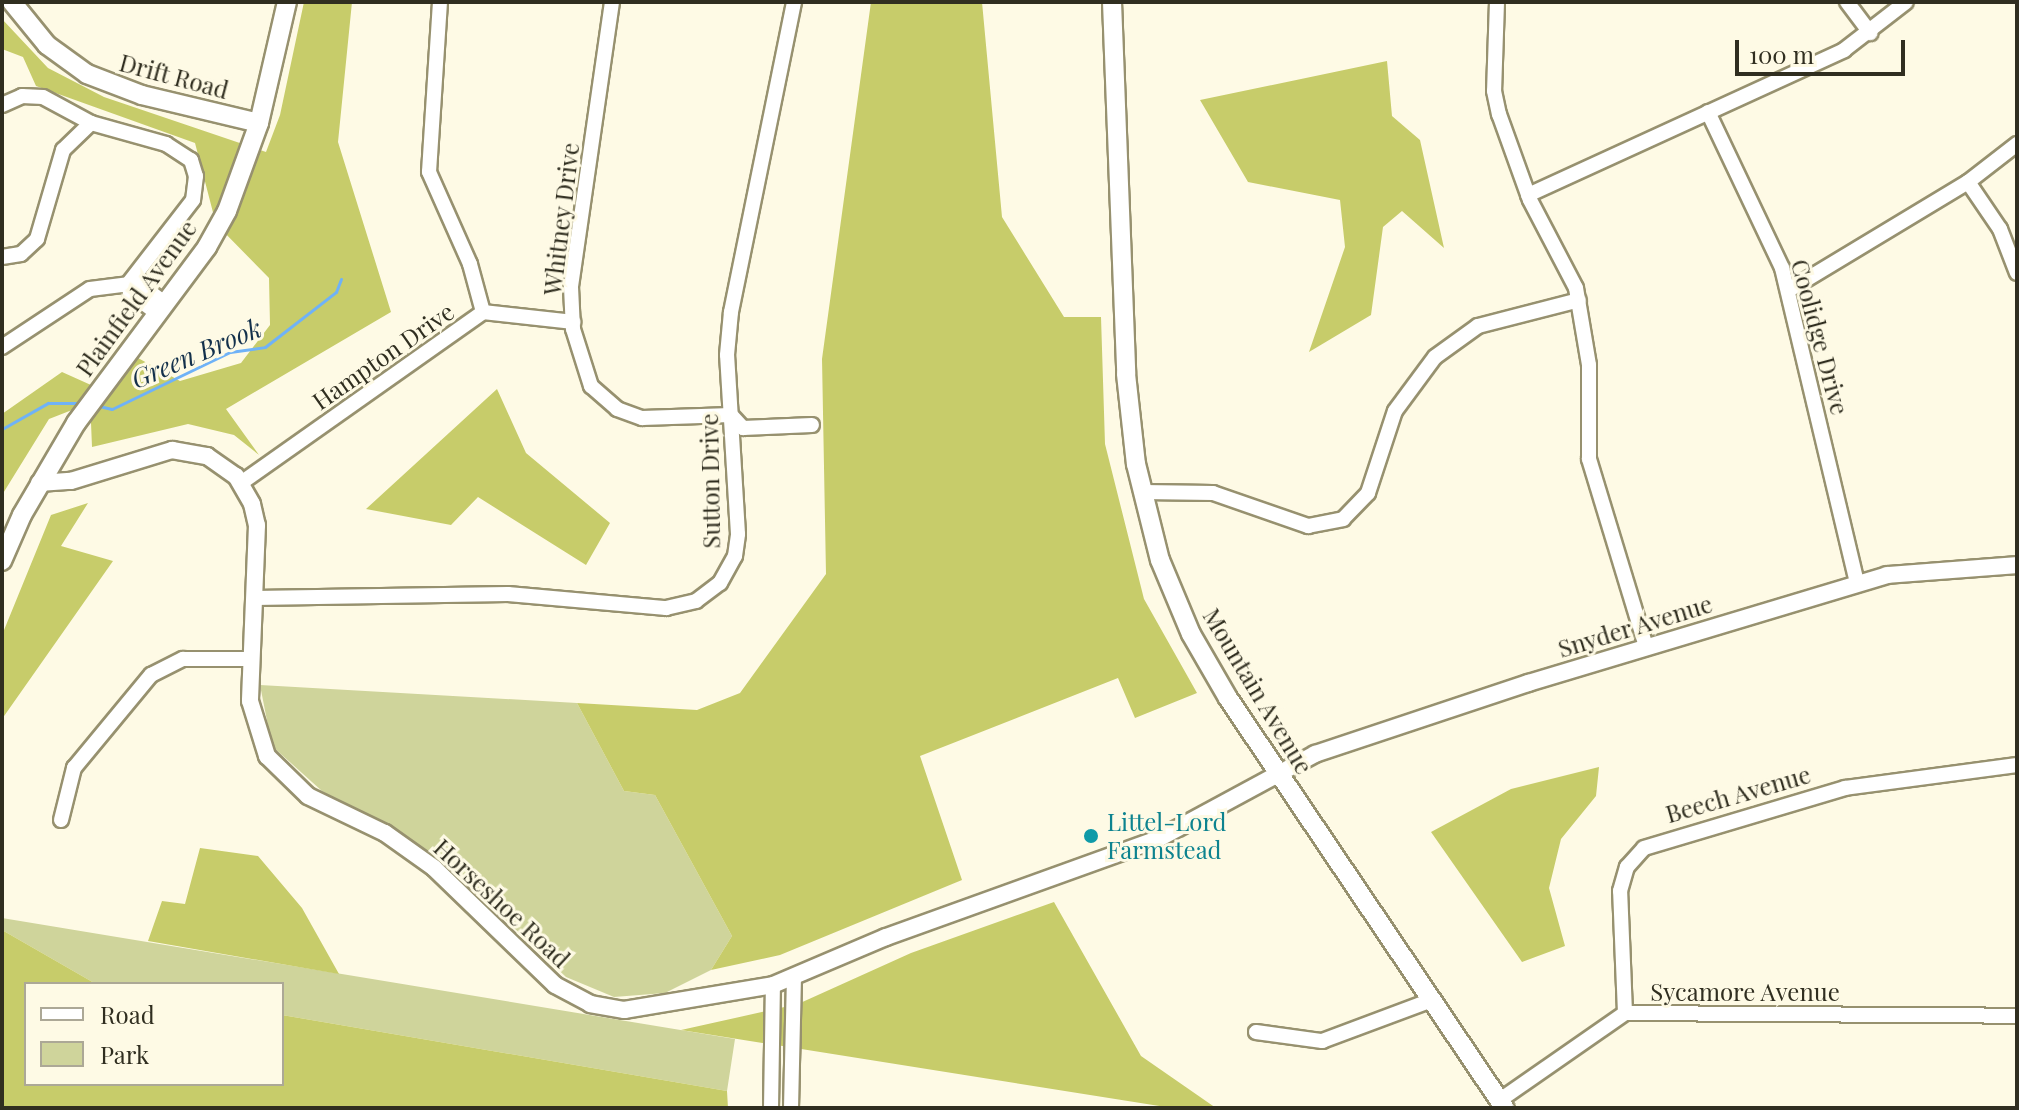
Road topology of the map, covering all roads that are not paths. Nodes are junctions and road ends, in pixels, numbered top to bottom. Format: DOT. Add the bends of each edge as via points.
graph roads {
  1 [pos="12,2"];
  2 [pos="287,2"];
  3 [pos="440,2"];
  4 [pos="612,2"];
  5 [pos="794,2"];
  6 [pos="1112,2"];
  7 [pos="1497,2"];
  8 [pos="1847,2"];
  9 [pos="1906,2"];
  10 [pos="1870,33"];
  11 [pos="2,105"];
  12 [pos="1708,112"];
  13 [pos="91,123"];
  14 [pos="259,123"];
  15 [pos="2017,144"];
  16 [pos="1968,182"];
  17 [pos="1528,195"];
  18 [pos="2,257"];
  19 [pos="2017,273"];
  20 [pos="128,284"];
  21 [pos="1789,290"];
  22 [pos="1579,300"];
  23 [pos="161,308"];
  24 [pos="483,312"];
  25 [pos="573,322"];
  26 [pos="2,347"];
  27 [pos="731,415"];
  28 [pos="812,425"];
  29 [pos="39,483"];
  30 [pos="241,483"];
  31 [pos="1143,492"];
  32 [pos="2,561"];
  33 [pos="2017,565"];
  34 [pos="1857,584"];
  35 [pos="254,598"];
  36 [pos="1646,647"];
  37 [pos="251,659"];
  38 [pos="2017,765"];
  39 [pos="1276,771"];
  40 [pos="61,820"];
  41 [pos="794,976"];
  42 [pos="773,985"];
  43 [pos="1429,1001"];
  44 [pos="1625,1013"];
  45 [pos="2017,1016"];
  46 [pos="1256,1032"];
  47 [pos="1502,1104"];
  48 [pos="771,1108"];
  49 [pos="791,1108"];
  1 -- 14 [label="main road, Drift Road" via="47,45 87,74 142,95"];
  2 -- 14 [label="main road, Plainfield Avenue"];
  3 -- 24 [label="street, Hampton Drive" via="429,172 470,264"];
  4 -- 25 [label="street, Whitney Drive" via="573,267"];
  5 -- 27 [label="street, Sutton Drive" via="731,312"];
  6 -- 31 [label="main road, Mountain Avenue" via="1126,374"];
  7 -- 17 [label="street" via="1494,91"];
  8 -- 10 [label="street"];
  9 -- 10 [label="street"];
  10 -- 12 [label="street"];
  11 -- 13 [label="street" via="37,96"];
  12 -- 17 [label="street"];
  12 -- 21 [label="street, Coolidge Drive"];
  13 -- 18 [label="street" via="63,150 37,239 21,254"];
  13 -- 20 [label="street" via="177,148 194,166 193,200"];
  14 -- 23 [label="main road, Plainfield Avenue" via="227,211"];
  15 -- 16 [label="street"];
  16 -- 19 [label="street" via="2000,229"];
  16 -- 21 [label="street"];
  17 -- 22 [label="street"];
  20 -- 23 [label="street" via="130,293"];
  20 -- 26 [label="street" via="77,294"];
  21 -- 34 [label="street, Coolidge Drive"];
  22 -- 31 [label="street" via="1478,326 1435,357 1395,411 1368,493 1343,519 1308,526 1213,493"];
  22 -- 36 [label="street" via="1589,365 1589,459"];
  23 -- 29 [label="main road, Plainfield Avenue" via="96,393"];
  24 -- 25 [label="street"];
  24 -- 30 [label="street, Hampton Drive"];
  25 -- 27 [label="street, Whitney Drive" via="591,386 617,409 651,420"];
  27 -- 28 [label="street" via="743,428"];
  27 -- 35 [label="street, Sutton Drive" via="737,549 720,583 696,601 666,608 508,594"];
  29 -- 30 [label="street" via="71,481 172,450 207,456"];
  29 -- 32 [label="main road, Plainfield Avenue"];
  30 -- 35 [label="street, Horseshoe Road" via="257,525"];
  31 -- 39 [label="main road, Mountain Avenue" via="1160,560 1191,634"];
  33 -- 34 [label="street, Snyder Avenue" via="1916,569"];
  34 -- 36 [label="street, Snyder Avenue"];
  35 -- 37 [label="street, Horseshoe Road"];
  36 -- 39 [label="street, Snyder Avenue"];
  37 -- 40 [label="street" via="183,659 151,675 74,768"];
  37 -- 42 [label="street, Horseshoe Road" via="251,715 276,768 308,796 385,833 434,868 555,985 590,1004 624,1010"];
  38 -- 44 [label="street, Beech Avenue" via="1845,788 1644,848 1627,867 1620,891"];
  39 -- 41 [label="street, Horseshoe Road" via="1222,807 1158,839"];
  39 -- 43 [label="main road, Mountain Avenue"];
  41 -- 42 [label="street, Horseshoe Road"];
  41 -- 49 [label="street"];
  42 -- 48 [label="street"];
  43 -- 46 [label="street" via="1322,1041"];
  43 -- 47 [label="main road, Mountain Avenue"];
  44 -- 45 [label="street, Sycamore Avenue"];
  44 -- 47 [label="street, Sycamore Avenue"];
}
